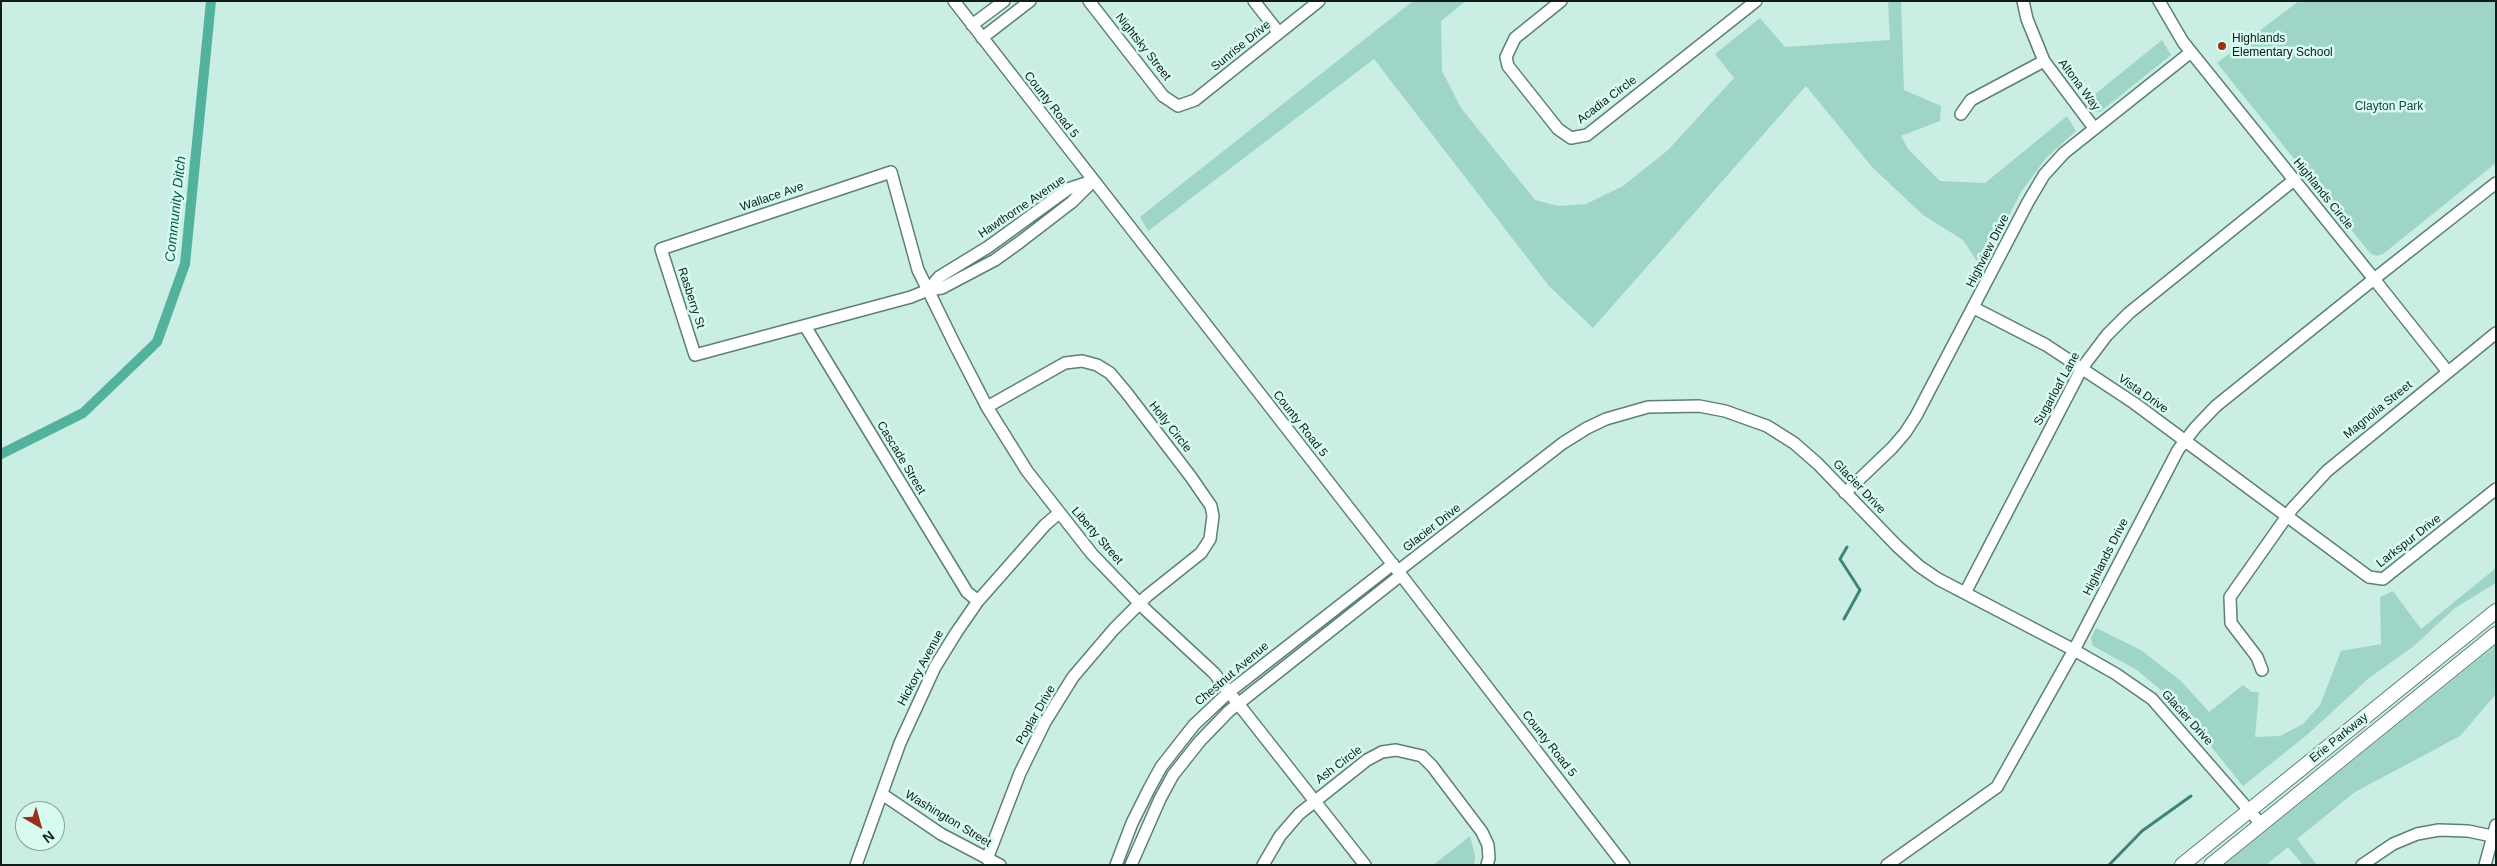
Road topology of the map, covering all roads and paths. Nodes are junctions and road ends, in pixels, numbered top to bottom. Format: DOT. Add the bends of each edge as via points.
graph roads {
  1 [pos="954,1"];
  2 [pos="1004,1"];
  3 [pos="1030,1"];
  4 [pos="1090,1"];
  5 [pos="1254,1"];
  6 [pos="1319,1"];
  7 [pos="1561,1"];
  8 [pos="1756,1"];
  9 [pos="2023,1"];
  10 [pos="2159,1"];
  11 [pos="972,25"];
  12 [pos="1279,33"];
  13 [pos="982,38"];
  14 [pos="2191,52"];
  15 [pos="2044,61"];
  16 [pos="1178,106"];
  17 [pos="1960,114"];
  18 [pos="2094,128"];
  19 [pos="891,172"];
  20 [pos="2294,180"];
  21 [pos="1093,181"];
  22 [pos="2496,183"];
  23 [pos="661,249"];
  24 [pos="2374,279"];
  25 [pos="928,290"];
  26 [pos="1974,308"];
  27 [pos="805,326"];
  28 [pos="2496,334"];
  29 [pos="695,355"];
  30 [pos="2082,368"];
  31 [pos="2448,372"];
  32 [pos="987,407"];
  33 [pos="2184,440"];
  34 [pos="2496,490"];
  35 [pos="1845,492"];
  36 [pos="1059,513"];
  37 [pos="2287,517"];
  38 [pos="1398,570"];
  39 [pos="1965,593"];
  40 [pos="978,601"];
  41 [pos="1140,604"];
  42 [pos="2496,611"];
  43 [pos="2496,634"];
  44 [pos="2074,650"];
  45 [pos="2262,670"];
  46 [pos="1229,692"];
  47 [pos="1239,703"];
  48 [pos="882,794"];
  49 [pos="1315,801"];
  50 [pos="2250,810"];
  51 [pos="2261,824"];
  52 [pos="2494,831"];
  53 [pos="987,859"];
  54 [pos="856,865"];
  55 [pos="1000,865"];
  56 [pos="1116,865"];
  57 [pos="1132,865"];
  58 [pos="1263,865"];
  59 [pos="1365,865"];
  60 [pos="1487,865"];
  61 [pos="1624,865"];
  62 [pos="1886,865"];
  63 [pos="2182,865"];
  64 [pos="2211,865"];
  65 [pos="2362,865"];
  66 [pos="2485,865"];
  1 -- 11 [label="street, County Road 5"];
  2 -- 11 [label="street"];
  3 -- 13 [label="street"];
  4 -- 16 [label="street, Nightsky Street" via="1163,96"];
  5 -- 12 [label="street"];
  6 -- 12 [label="street, Sunrise Drive"];
  7 -- 8 [label="street, Acadia Circle" via="1515,38 1506,57 1508,66 1558,129 1571,138 1587,135"];
  9 -- 15 [label="street, Altona Way"];
  10 -- 14 [label="street, Highlands Circle"];
  11 -- 13 [label="street, County Road 5"];
  12 -- 16 [label="street, Sunrise Drive" via="1195,100"];
  13 -- 21 [label="street, County Road 5"];
  14 -- 18 [label="street, Highview Drive"];
  14 -- 20 [label="street, Highlands Circle"];
  15 -- 17 [label="street" via="1971,100"];
  15 -- 18 [label="street, Altona Way"];
  18 -- 26 [label="street, Highview Drive" via="2044,175"];
  19 -- 23 [label="street, Wallace Ave"];
  19 -- 25 [label="street, Liberty Street" via="918,270"];
  20 -- 24 [label="street, Highlands Circle"];
  20 -- 30 [label="street, Sugarloaf Lane" via="2129,313"];
  21 -- 25 [label="street, Hawthorne Avenue" via="1068,190 988,247 939,277"];
  21 -- 38 [label="street, County Road 5"];
  22 -- 24 [label="street"];
  23 -- 29 [label="street, Rasberry St"];
  24 -- 31 [label="street, Highlands Circle"];
  24 -- 33 [label="street, Highlands Drive" via="2216,406"];
  25 -- 27 [label="street, Hawthorne Avenue"];
  25 -- 32 [label="street, Liberty Street"];
  26 -- 30 [label="street, Vista Drive"];
  26 -- 35 [label="street, Highview Drive" via="1905,433"];
  27 -- 29 [label="street, Hawthorne Avenue"];
  27 -- 40 [label="street, Cascade Street" via="966,592"];
  28 -- 31 [label="street, Magnolia Street"];
  30 -- 33 [label="street, Vista Drive"];
  30 -- 39 [label="street, Sugarloaf Lane"];
  31 -- 37 [label="street, Magnolia Street" via="2327,471"];
  32 -- 36 [label="street, Liberty Street" via="1027,471"];
  32 -- 41 [label="street, Holly Circle" via="1065,363 1082,361 1110,373 1126,392 1191,477 1214,516 1210,539 1201,553"];
  33 -- 37 [label="street, Vista Drive"];
  33 -- 44 [label="street, Highlands Drive"];
  34 -- 37 [label="street, Larkspur Drive" via="2383,579 2360,573"];
  35 -- 38 [label="street, Glacier Drive" via="1794,443 1746,417 1699,406 1648,407 1606,419 1575,434"];
  35 -- 39 [label="street, Glacier Drive" via="1919,566"];
  36 -- 40 [label="street, Hickory Avenue" via="1039,531"];
  36 -- 41 [label="street, Liberty Street" via="1092,554"];
  37 -- 45 [label="street, Magnolia Street" via="2230,597 2231,623 2257,657"];
  38 -- 46 [label="street, Chestnut Avenue"];
  38 -- 47 [label="street"];
  38 -- 61 [label="street, County Road 5"];
  39 -- 44 [label="street, Glacier Drive"];
  40 -- 48 [label="street, Hickory Avenue" via="917,702"];
  41 -- 46 [label="street, Liberty Street" via="1214,673"];
  41 -- 53 [label="street, Poplar Drive" via="1073,677 1045,722 1020,773"];
  42 -- 50 [label="main road, Erie Parkway"];
  43 -- 51 [label="main road, Erie Parkway"];
  44 -- 50 [label="street, Glacier Drive" via="2152,698"];
  44 -- 62 [label="street, Highlands Drive" via="1997,787"];
  46 -- 47 [label="street, Liberty Street"];
  46 -- 56 [label="street, Chestnut Avenue" via="1194,726 1161,767 1132,823"];
  47 -- 49 [label="street, Liberty Street"];
  47 -- 57 [label="street" via="1200,741 1173,776 1150,819"];
  48 -- 53 [label="street, Washington Street" via="941,834"];
  48 -- 54 [label="street, Hickory Avenue"];
  49 -- 58 [label="street, Ash Circle" via="1280,836"];
  49 -- 59 [label="street, Liberty Street"];
  49 -- 60 [label="street, Ash Circle" via="1382,752 1396,750 1422,756 1482,832 1488,845"];
  50 -- 51 [label="street, Glacier Drive"];
  50 -- 63 [label="main road, Erie Parkway"];
  51 -- 64 [label="main road, Erie Parkway"];
  52 -- 65 [label="street" via="2439,830 2417,834 2394,844"];
  52 -- 66 [label="street"];
  53 -- 55 [label="street, Washington Street"];
}
